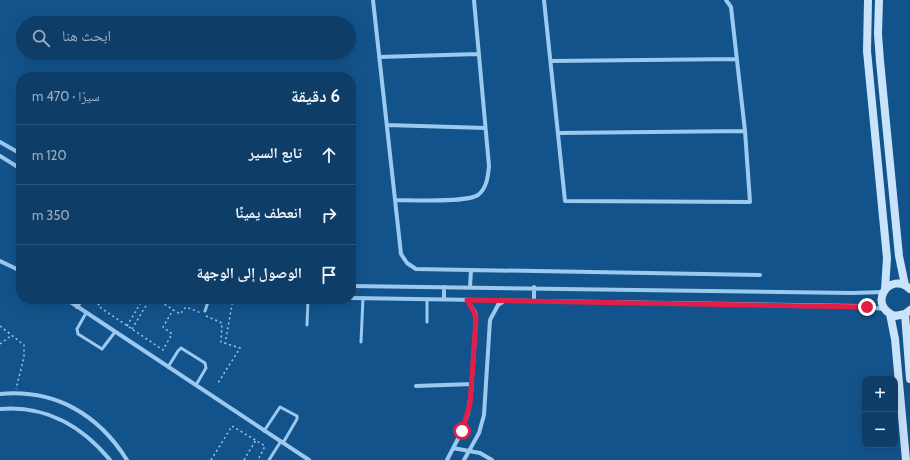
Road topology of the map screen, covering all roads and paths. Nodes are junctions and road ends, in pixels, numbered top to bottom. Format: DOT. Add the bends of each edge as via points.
graph roads {
  1 [pos="373,0"];
  2 [pos="474,0"];
  3 [pos="544,0"];
  4 [pos="726,0"];
  5 [pos="868,0"];
  6 [pos="879,0"];
  7 [pos="478,54"];
  8 [pos="379,57"];
  9 [pos="737,59"];
  10 [pos="551,61"];
  11 [pos="387,125"];
  12 [pos="484,128"];
  13 [pos="745,131"];
  14 [pos="558,133"];
  15 [pos="0,142"];
  16 [pos="16,151"];
  17 [pos="0,156"];
  18 [pos="16,166"];
  19 [pos="395,200"];
  20 [pos="0,262"];
  21 [pos="16,269"];
  22 [pos="471,270"];
  23 [pos="760,275"];
  24 [pos="356,286"];
  25 [pos="444,287"];
  26 [pos="470,287"];
  27 [pos="534,287"];
  28 [pos="908,287"];
  29 [pos="884,291"];
  30 [pos="356,298"];
  31 [pos="363,298"];
  32 [pos="427,299"];
  33 [pos="444,299"];
  34 [pos="467,300"];
  35 [pos="505,300"];
  36 [pos="534,301"];
  37 [pos="73,304"];
  38 [pos="79,304"];
  39 [pos="99,304"];
  40 [pos="141,304"];
  41 [pos="164,304"];
  42 [pos="208,304"];
  43 [pos="232,304"];
  44 [pos="308,304"];
  45 [pos="146,305"];
  46 [pos="77,307"];
  47 [pos="173,310"];
  48 [pos="206,311"];
  49 [pos="887,312"];
  50 [pos="908,312"];
  51 [pos="86,313"];
  52 [pos="427,322"];
  53 [pos="307,325"];
  54 [pos="0,326"];
  55 [pos="127,326"];
  56 [pos="132,329"];
  57 [pos="115,332"];
  58 [pos="12,335"];
  59 [pos="361,342"];
  60 [pos="0,344"];
  61 [pos="225,344"];
  62 [pos="168,367"];
  63 [pos="910,379"];
  64 [pos="218,383"];
  65 [pos="472,384"];
  66 [pos="196,386"];
  67 [pos="416,386"];
  68 [pos="15,393"];
  69 [pos="0,394"];
  70 [pos="0,409"];
  71 [pos="264,430"];
  72 [pos="256,440"];
  73 [pos="282,442"];
  74 [pos="453,448"];
  75 [pos="470,450"];
  76 [pos="110,460"];
  77 [pos="127,460"];
  78 [pos="211,460"];
  79 [pos="244,460"];
  80 [pos="258,460"];
  81 [pos="269,460"];
  82 [pos="309,460"];
  83 [pos="447,460"];
  84 [pos="464,460"];
  85 [pos="492,460"];
  86 [pos="906,460"];
  1 -- 8 [label="street"];
  2 -- 7 [label="street"];
  3 -- 10 [label="street"];
  4 -- 9 [label="street" via="731,7"];
  5 -- 29 [label="street" via="868,58 887,258"];
  6 -- 28 [label="street" via="879,54 899,256"];
  7 -- 8 [label="street"];
  7 -- 12 [label="street"];
  8 -- 11 [label="street"];
  9 -- 10 [label="street"];
  9 -- 13 [label="street"];
  10 -- 14 [label="street"];
  11 -- 12 [label="street"];
  11 -- 19 [label="street"];
  12 -- 19 [label="street" via="488,178 478,194 466,199"];
  13 -- 14 [label="street"];
  13 -- 14 [label="street" via="750,202 566,202"];
  15 -- 16 [label="street"];
  17 -- 18 [label="street"];
  19 -- 22 [label="street" via="401,254 407,263 416,268"];
  20 -- 21 [label="street"];
  22 -- 23 [label="street"];
  22 -- 26 [label="street"];
  24 -- 25 [label="street"];
  25 -- 26 [label="street"];
  25 -- 33 [label="street"];
  26 -- 27 [label="street"];
  27 -- 29 [label="street" via="852,293"];
  27 -- 36 [label="street"];
  28 -- 29 [label="street" via="892,284"];
  29 -- 49 [label="street" via="881,301"];
  30 -- 31 [label="street"];
  31 -- 32 [label="street"];
  31 -- 59 [label="lane"];
  32 -- 33 [label="street"];
  32 -- 52 [label="lane"];
  33 -- 34 [label="street"];
  34 -- 35 [label="street"];
  34 -- 65 [label="street" via="476,319"];
  35 -- 36 [label="street"];
  35 -- 75 [label="street" via="498,305 490,320 484,415 479,433"];
  36 -- 49 [label="street" via="858,306"];
  37 -- 46 [label="street"];
  38 -- 46 [label="street"];
  39 -- 55 [label="path" via="98,306"];
  40 -- 55 [label="path"];
  41 -- 47 [label="path"];
  42 -- 48 [label="lane"];
  43 -- 61 [label="path"];
  44 -- 53 [label="lane"];
  45 -- 56 [label="path"];
  46 -- 51 [label="street"];
  47 -- 56 [label="path" via="163,327 172,334 163,350"];
  47 -- 61 [label="path" via="181,314 187,307 221,322 220,341"];
  49 -- 50 [label="street" via="895,316"];
  49 -- 86 [label="street" via="895,339"];
  50 -- 63 [label="street"];
  51 -- 57 [label="street"];
  51 -- 57 [label="lane" via="77,329 78,334 102,349"];
  54 -- 58 [label="path"];
  55 -- 56 [label="path"];
  57 -- 62 [label="street"];
  58 -- 60 [label="path"];
  58 -- 68 [label="path" via="24,345 24,357"];
  61 -- 64 [label="path" via="240,348"];
  62 -- 66 [label="street"];
  62 -- 66 [label="lane" via="181,348 205,363 206,368"];
  65 -- 67 [label="street"];
  65 -- 74 [label="street" via="468,413"];
  66 -- 71 [label="street"];
  68 -- 69 [label="street"];
  68 -- 77 [label="street" via="40,395 64,403 86,415 106,431"];
  70 -- 76 [label="street" via="36,410 58,417 78,428"];
  71 -- 73 [label="street"];
  71 -- 73 [label="lane" via="280,406 297,416"];
  72 -- 78 [label="path" via="232,426"];
  72 -- 79 [label="path"];
  72 -- 80 [label="path" via="266,446"];
  73 -- 81 [label="lane"];
  73 -- 82 [label="street"];
  74 -- 75 [label="street"];
  74 -- 83 [label="street"];
  75 -- 84 [label="street"];
  75 -- 85 [label="street"];
}
